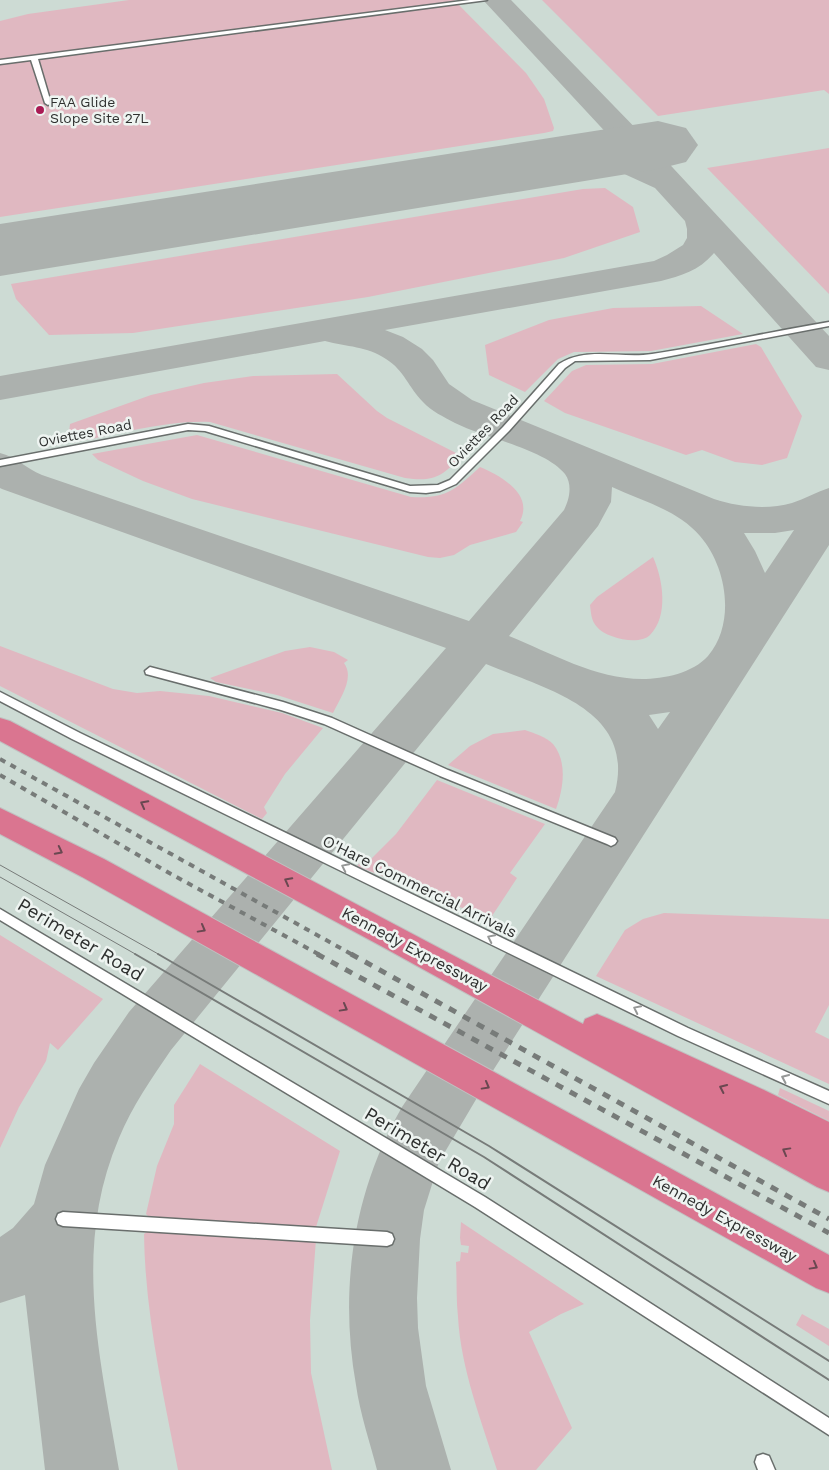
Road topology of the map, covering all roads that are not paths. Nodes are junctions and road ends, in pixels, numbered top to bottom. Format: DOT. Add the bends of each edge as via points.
graph roads {
  1 [pos="484,0"];
  2 [pos="34,58"];
  3 [pos="0,62"];
  4 [pos="48,103"];
  5 [pos="829,324"];
  6 [pos="0,463"];
  7 [pos="150,671"];
  8 [pos="0,696"];
  9 [pos="0,728"];
  10 [pos="5,822"];
  11 [pos="611,841"];
  12 [pos="0,914"];
  13 [pos="392,936"];
  14 [pos="829,1098"];
  15 [pos="829,1140"];
  16 [pos="829,1174"];
  17 [pos="63,1219"];
  18 [pos="387,1239"];
  19 [pos="829,1275"];
  20 [pos="829,1427"];
  1 -- 2 [label="lane"];
  2 -- 3 [label="lane"];
  2 -- 4 [label="lane"];
  5 -- 6 [label="lane, Oviettes Road" via="650,357 573,359 562,366 453,482 440,488 410,489 206,428 188,427"];
  7 -- 11 [label="lane" via="328,721 444,773"];
  14 -- 8 [label="lane, O'Hare Commercial Arrivals, one-way" via="683,1032"];
  13 -- 9 [label="highway, Kennedy Expressway, one-way"];
  10 -- 19 [label="highway, Kennedy Expressway, one-way"];
  12 -- 20 [label="lane, Perimeter Road" via="480,1202"];
  15 -- 13 [label="highway, one-way"];
  16 -- 13 [label="highway, Kennedy Expressway, one-way"];
  17 -- 18 [label="lane"];
}
